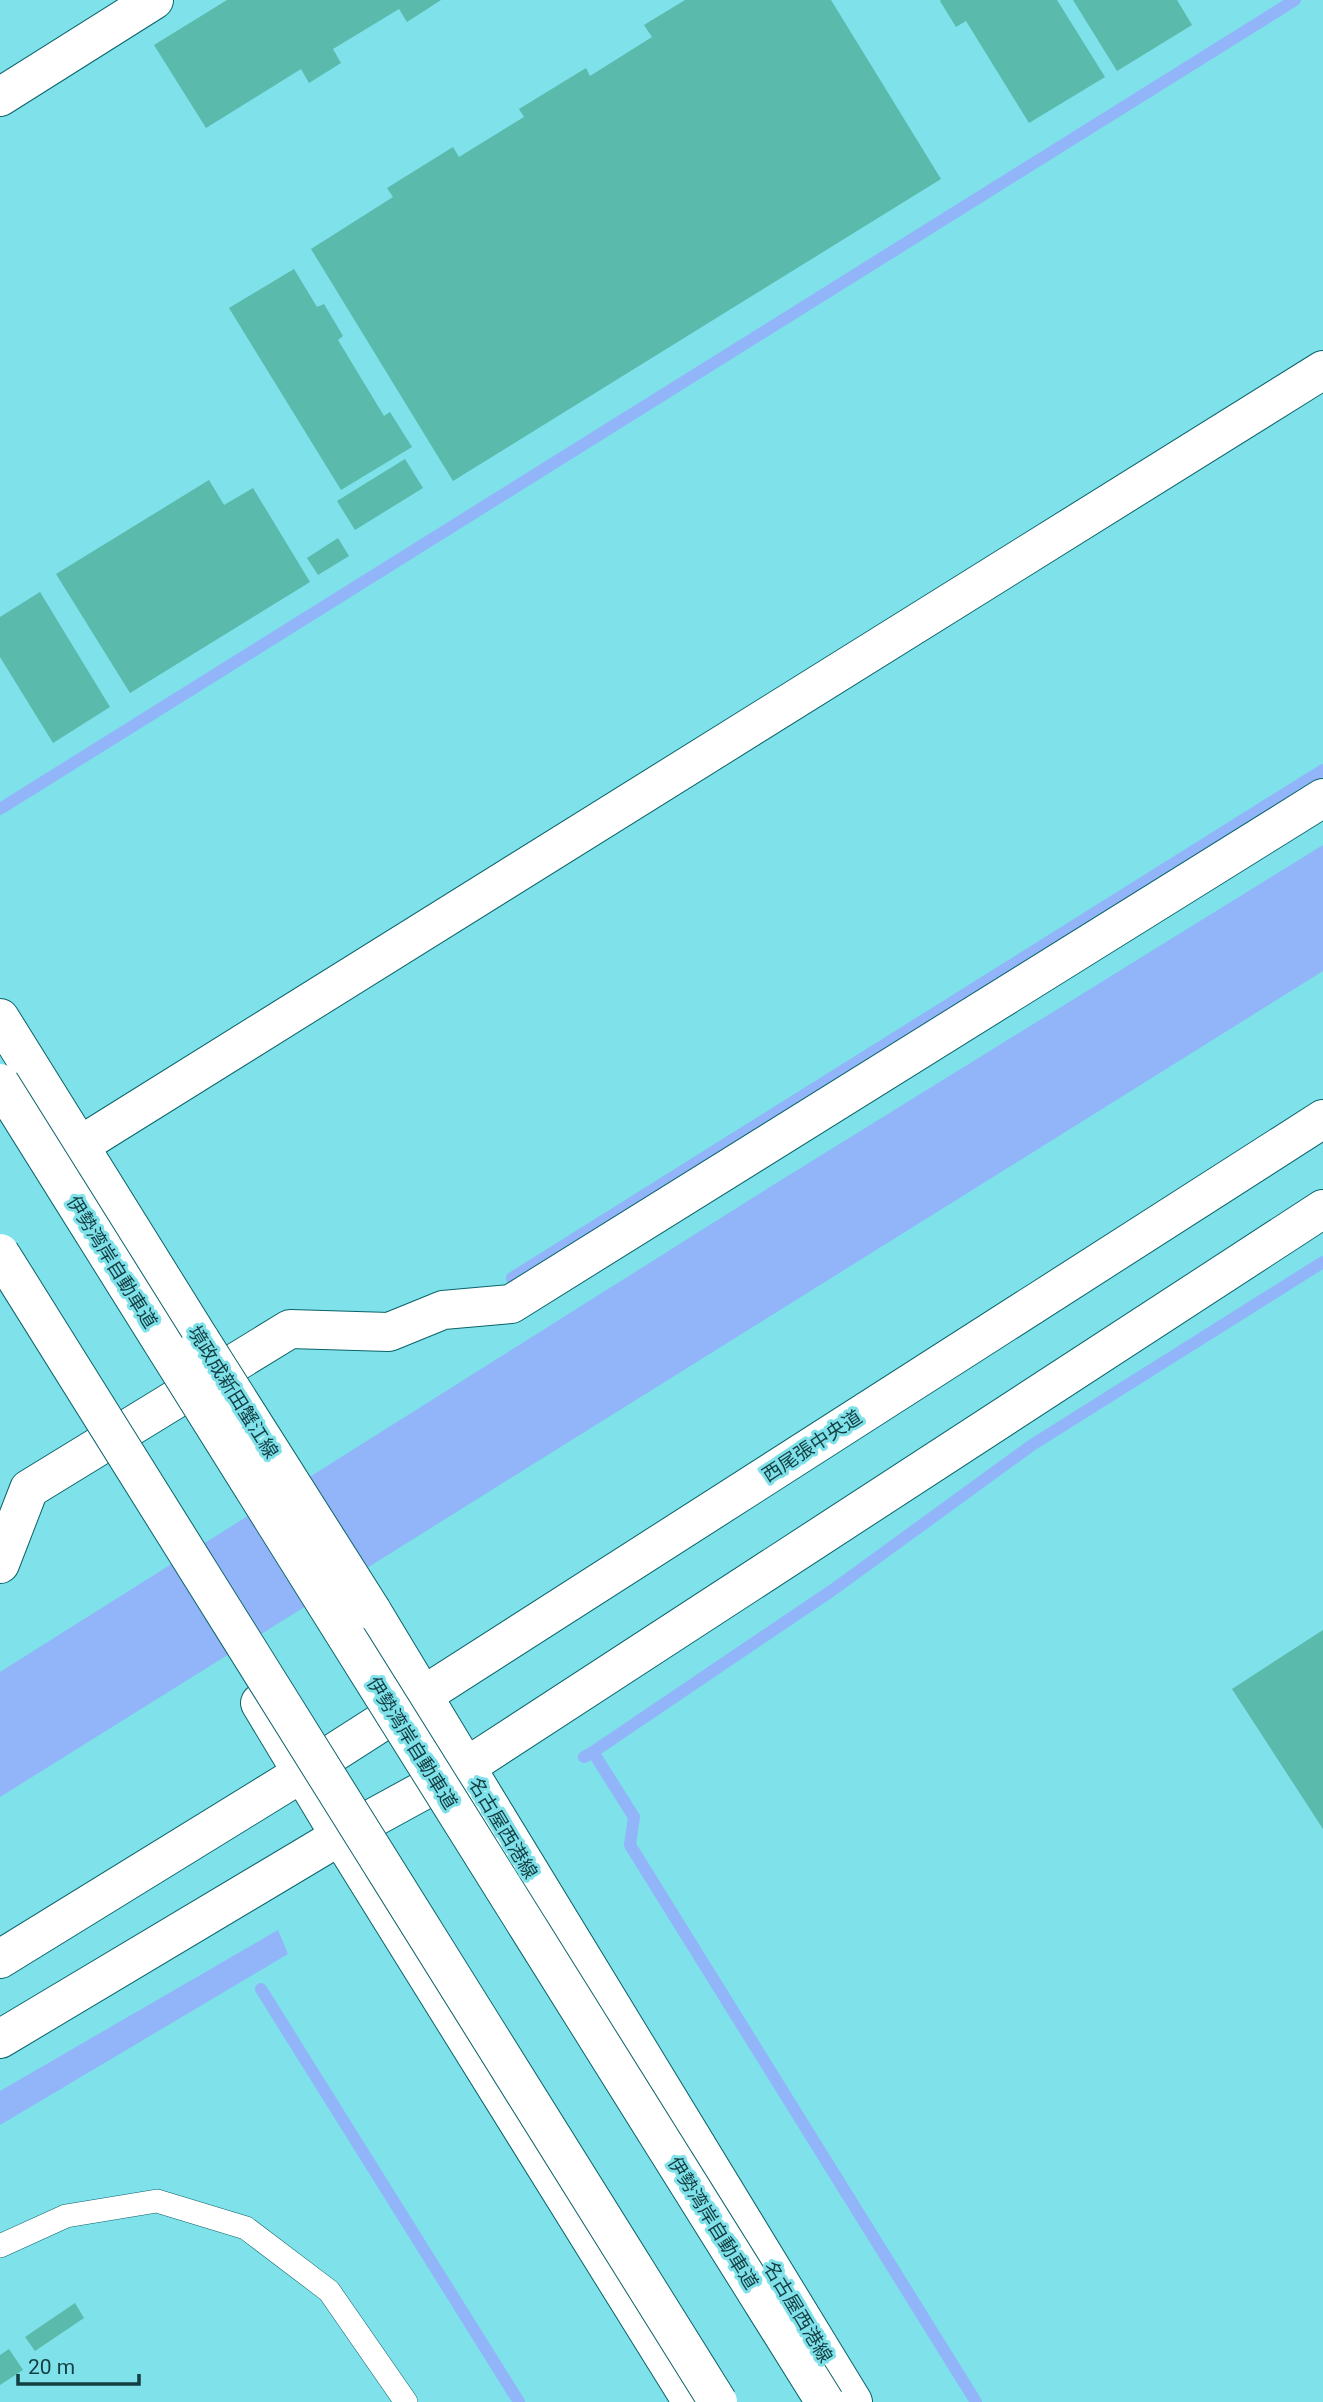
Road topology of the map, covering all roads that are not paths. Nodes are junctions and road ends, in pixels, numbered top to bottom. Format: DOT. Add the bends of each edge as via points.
graph roads {
  1 [pos="155,0"];
  2 [pos="0,97"];
  3 [pos="1323,370"];
  4 [pos="1323,798"];
  5 [pos="0,1018"];
  6 [pos="0,1083"];
  7 [pos="1323,1119"];
  8 [pos="79,1146"];
  9 [pos="1323,1209"];
  10 [pos="0,1253"];
  11 [pos="0,1285"];
  12 [pos="0,1564"];
  13 [pos="424,1695"];
  14 [pos="466,1766"];
  15 [pos="302,1773"];
  16 [pos="340,1836"];
  17 [pos="0,1959"];
  18 [pos="0,2039"];
  19 [pos="0,2246"];
  20 [pos="406,2402"];
  21 [pos="692,2402"];
  22 [pos="718,2402"];
  23 [pos="825,2402"];
  24 [pos="853,2402"];
  1 -- 2 [label="main road"];
  3 -- 8 [label="main road"];
  4 -- 12 [label="main road" via="510,1304 443,1310 390,1332 290,1329 29,1489"];
  5 -- 8 [label="main road, 境政成新田蟹江線"];
  6 -- 23 [label="main road, 伊勢湾岸自動車道, bridge"];
  7 -- 13 [label="main road, 西尾張中央道"];
  8 -- 13 [label="main road, 境政成新田蟹江線, bridge"];
  9 -- 14 [label="main road"];
  10 -- 22 [label="main road, bridge"];
  11 -- 15 [label="main road"];
  13 -- 14 [label="main road, 境政成新田蟹江線"];
  13 -- 15 [label="main road, 西尾張中央道"];
  14 -- 16 [label="main road, 名古屋西港線"];
  14 -- 24 [label="main road, 名古屋西港線"];
  15 -- 16 [label="main road"];
  15 -- 17 [label="main road, 西尾張中央道"];
  16 -- 18 [label="main road, 名古屋西港線"];
  16 -- 21 [label="main road"];
  19 -- 20 [label="lane" via="66,2216 157,2201 246,2228 329,2291"];
}
